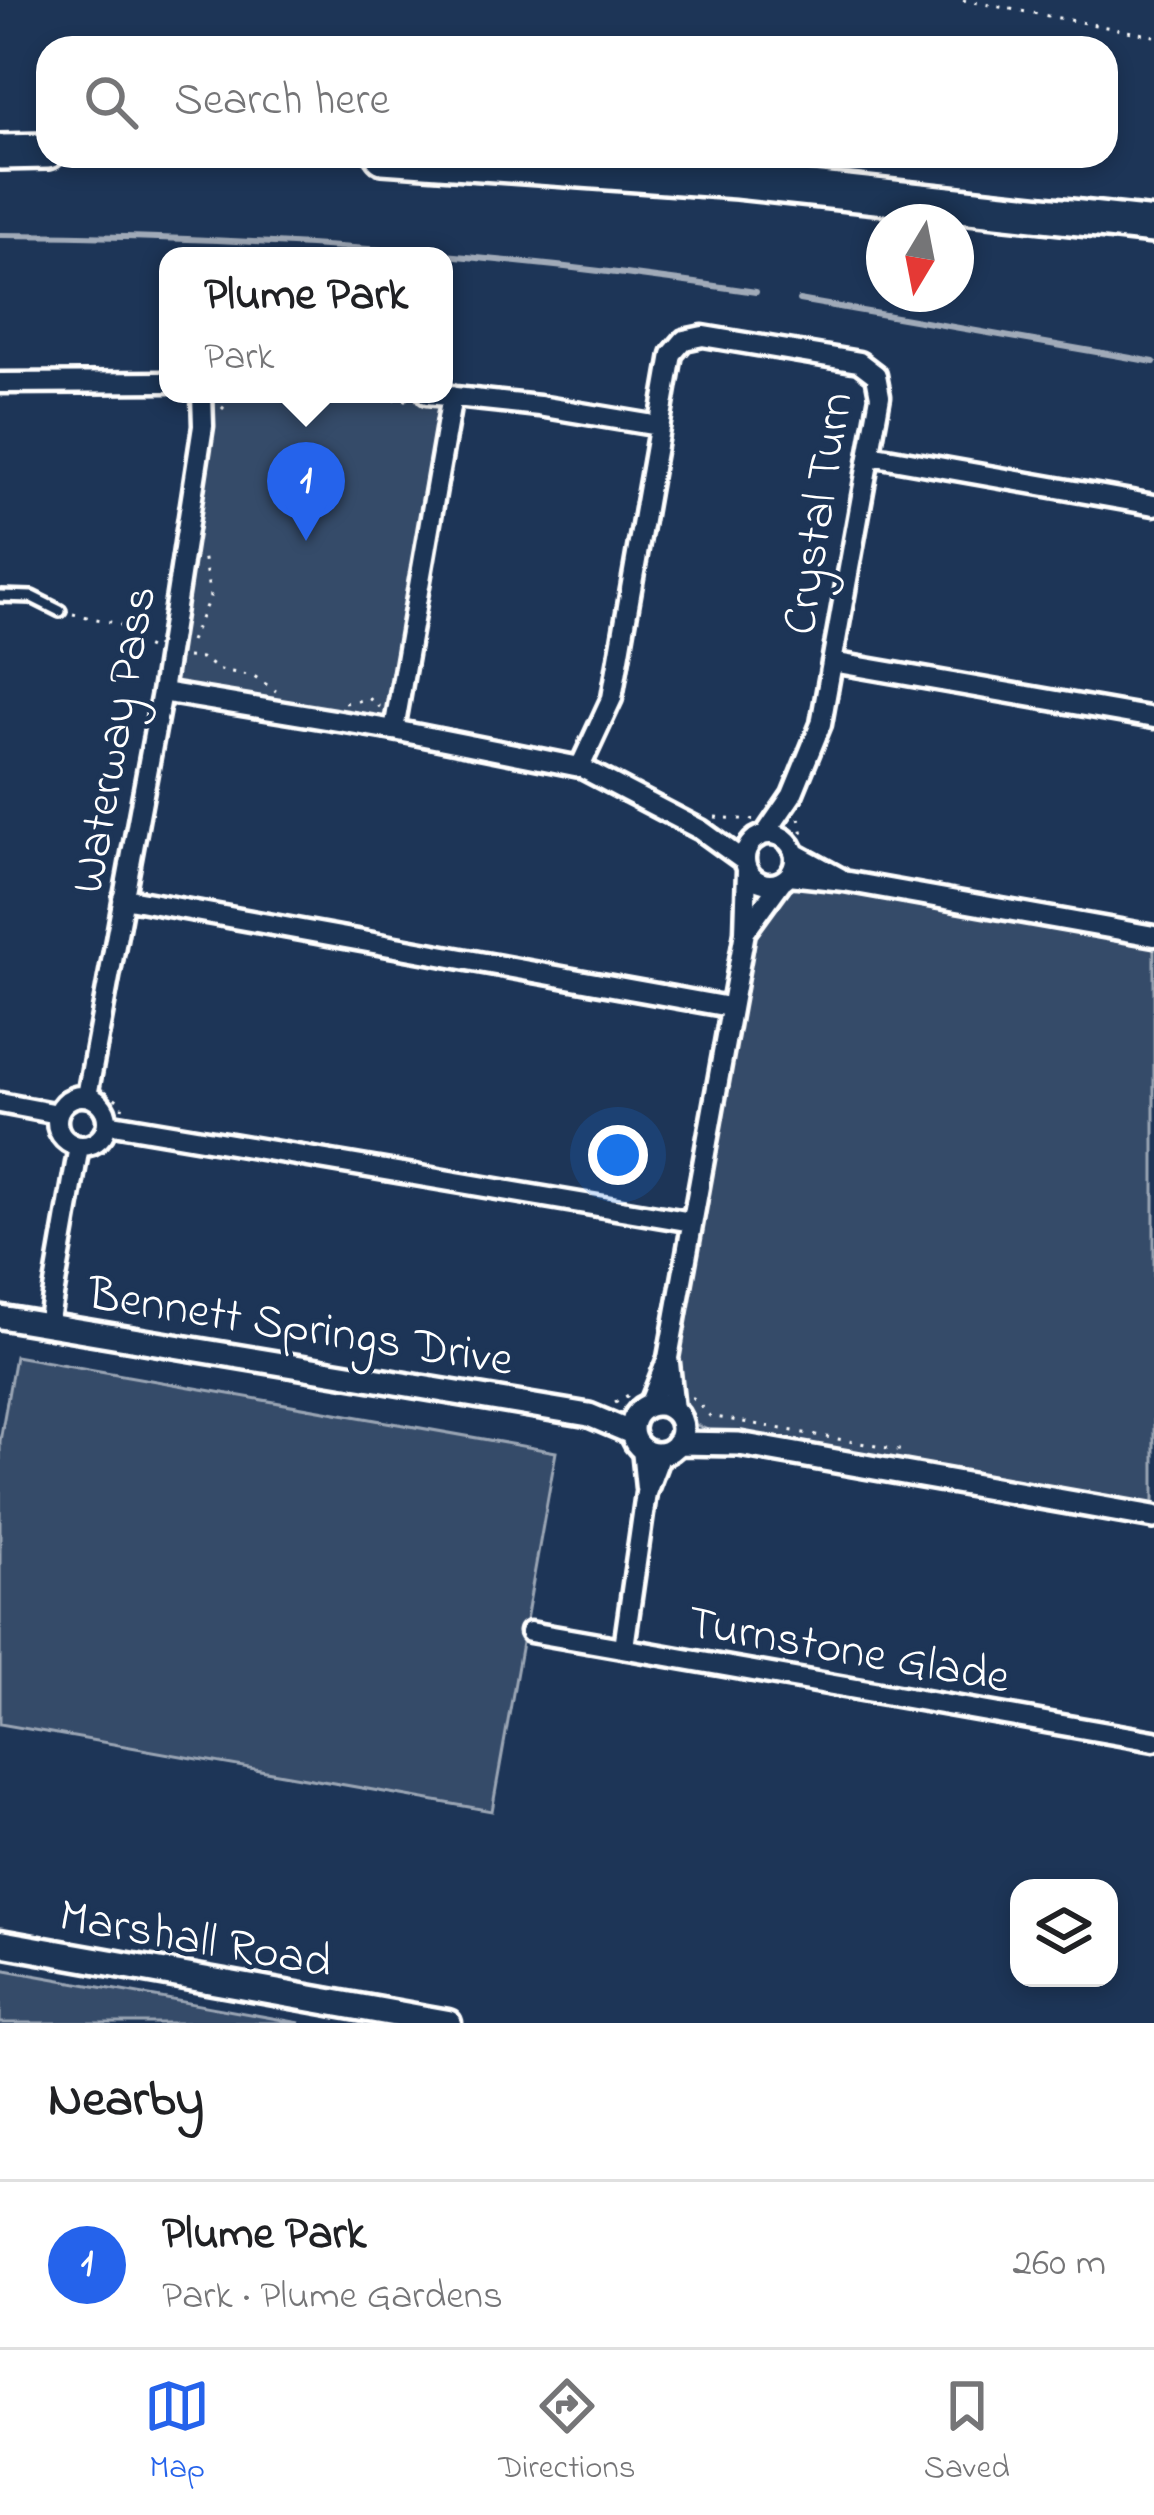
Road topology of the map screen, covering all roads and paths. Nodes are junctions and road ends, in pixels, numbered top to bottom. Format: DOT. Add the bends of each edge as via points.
graph roads {
  1 [pos="963,0"];
  2 [pos="1154,36"];
  3 [pos="36,130"];
  4 [pos="0,131"];
  5 [pos="36,151"];
  6 [pos="0,152"];
  7 [pos="552,168"];
  8 [pos="804,168"];
  9 [pos="1154,203"];
  10 [pos="1154,226"];
  11 [pos="0,382"];
  12 [pos="159,382"];
  13 [pos="453,396"];
  14 [pos="202,403"];
  15 [pos="451,403"];
  16 [pos="659,426"];
  17 [pos="870,455"];
  18 [pos="1154,505"];
  19 [pos="0,596"];
  20 [pos="60,611"];
  21 [pos="171,656"];
  22 [pos="832,662"];
  23 [pos="161,692"];
  24 [pos="292,694"];
  25 [pos="346,703"];
  26 [pos="380,706"];
  27 [pos="1154,718"];
  28 [pos="394,730"];
  29 [pos="580,767"];
  30 [pos="701,830"];
  31 [pos="775,840"];
  32 [pos="746,866"];
  33 [pos="785,878"];
  34 [pos="844,881"];
  35 [pos="123,898"];
  36 [pos="745,932"];
  37 [pos="1154,936"];
  38 [pos="729,1007"];
  39 [pos="87,1096"];
  40 [pos="0,1103"];
  41 [pos="58,1114"];
  42 [pos="107,1123"];
  43 [pos="79,1145"];
  44 [pos="692,1222"];
  45 [pos="0,1317"];
  46 [pos="48,1325"];
  47 [pos="668,1358"];
  48 [pos="639,1383"];
  49 [pos="688,1390"];
  50 [pos="612,1404"];
  51 [pos="645,1407"];
  52 [pos="589,1414"];
  53 [pos="676,1414"];
  54 [pos="653,1444"];
  55 [pos="739,1444"];
  56 [pos="902,1451"];
  57 [pos="1154,1517"];
  58 [pos="530,1632"];
  59 [pos="624,1648"];
  60 [pos="1154,1742"];
  61 [pos="0,1943"];
  62 [pos="448,2023"];
  1 -- 2 [label="path"];
  3 -- 4 [label="highway"];
  5 -- 6 [label="highway"];
  7 -- 10 [label="highway"];
  8 -- 9 [label="highway"];
  11 -- 12 [label="street"];
  13 -- 16 [label="street"];
  14 -- 21 [label="street, Waterway Pass"];
  15 -- 28 [label="street"];
  16 -- 17 [label="street, Crystal Turn" via="672,354 684,340 704,336 860,362 876,375 880,396"];
  16 -- 29 [label="street, Crystal Turn" via="612,698"];
  17 -- 18 [label="street"];
  17 -- 22 [label="street, Crystal Turn"];
  19 -- 20 [label="lane" via="32,597"];
  20 -- 21 [label="path" via="120,624 130,639"];
  21 -- 23 [label="street, Waterway Pass"];
  21 -- 24 [label="path" via="201,658"];
  22 -- 27 [label="street"];
  22 -- 31 [label="street, Crystal Turn" via="821,724"];
  23 -- 28 [label="street"];
  23 -- 35 [label="street, Waterway Pass"];
  25 -- 26 [label="path" via="370,699"];
  28 -- 29 [label="street"];
  29 -- 30 [label="street"];
  30 -- 31 [label="street"];
  30 -- 32 [label="street"];
  31 -- 32 [label="street" via="747,847"];
  31 -- 33 [label="street, Crystal Turn"];
  31 -- 34 [label="street"];
  32 -- 33 [label="street" via="766,884"];
  32 -- 36 [label="street"];
  33 -- 34 [label="street"];
  33 -- 36 [label="street"];
  34 -- 37 [label="street"];
  35 -- 38 [label="street"];
  35 -- 39 [label="street, Waterway Pass"];
  36 -- 38 [label="street"];
  38 -- 44 [label="street"];
  39 -- 41 [label="street" via="69,1100"];
  39 -- 42 [label="street" via="102,1106"];
  40 -- 41 [label="street"];
  41 -- 43 [label="street" via="64,1138"];
  42 -- 43 [label="street" via="101,1137"];
  42 -- 44 [label="street"];
  43 -- 46 [label="street"];
  44 -- 47 [label="street"];
  45 -- 46 [label="street, Bennett Springs Drive"];
  46 -- 52 [label="street, Bennett Springs Drive"];
  47 -- 51 [label="street"];
  47 -- 53 [label="street"];
  48 -- 50 [label="path"];
  49 -- 56 [label="path" via="710,1416"];
  51 -- 52 [label="street, Bennett Springs Drive"];
  51 -- 53 [label="street, Bennett Springs Drive"];
  51 -- 54 [label="street" via="632,1424"];
  52 -- 54 [label="street, Bennett Springs Drive"];
  53 -- 54 [label="street" via="681,1434"];
  53 -- 55 [label="street, Bennett Springs Drive"];
  54 -- 55 [label="street, Bennett Springs Drive"];
  54 -- 59 [label="street"];
  55 -- 57 [label="street, Bennett Springs Drive"];
  58 -- 59 [label="street, Turnstone Glade"];
  59 -- 60 [label="street, Turnstone Glade"];
  61 -- 62 [label="main road, Marshall Road"];
}
